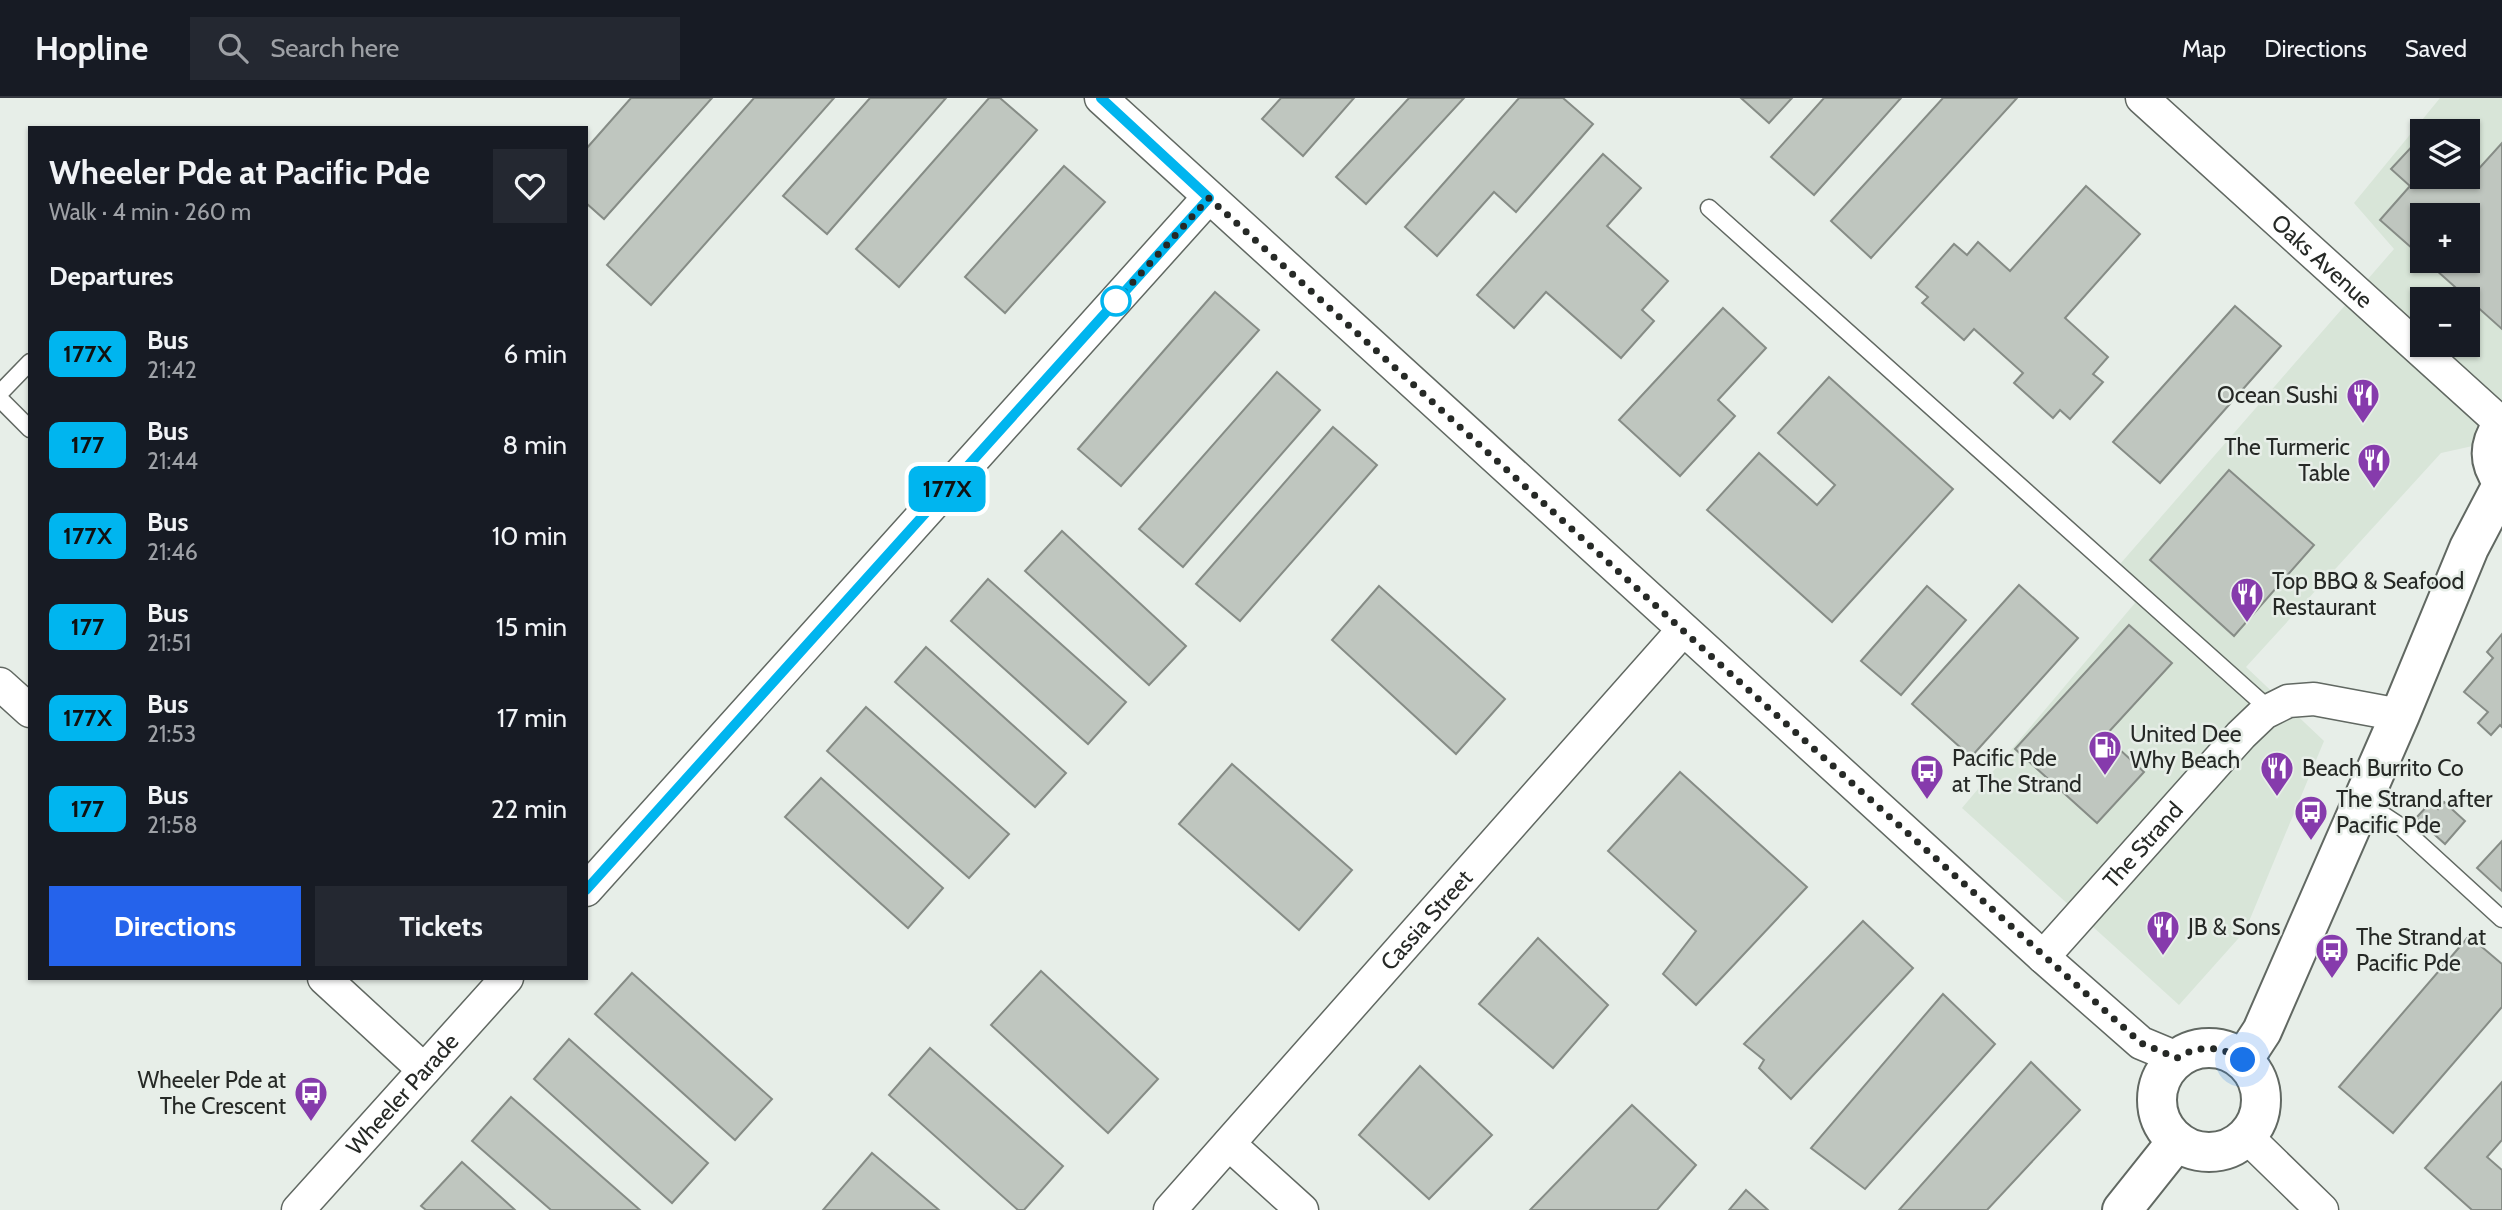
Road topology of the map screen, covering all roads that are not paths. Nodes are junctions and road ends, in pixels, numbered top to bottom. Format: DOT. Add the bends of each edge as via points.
graph roads {
  1 [pos="1101,98"];
  2 [pos="2142,98"];
  3 [pos="1209,198"];
  4 [pos="1709,208"];
  5 [pos="28,364"];
  6 [pos="0,394"];
  7 [pos="0,399"];
  8 [pos="2502,424"];
  9 [pos="28,427"];
  10 [pos="2502,483"];
  11 [pos="1682,630"];
  12 [pos="0,684"];
  13 [pos="28,709"];
  14 [pos="2270,710"];
  15 [pos="2400,715"];
  16 [pos="2362,800"];
  17 [pos="588,888"];
  18 [pos="2502,919"];
  19 [pos="2043,957"];
  20 [pos="326,980"];
  21 [pos="505,980"];
  22 [pos="2177,1058"];
  23 [pos="2243,1060"];
  24 [pos="424,1070"];
  25 [pos="2247,1136"];
  26 [pos="2177,1141"];
  27 [pos="1229,1144"];
  28 [pos="298,1210"];
  29 [pos="1170,1210"];
  30 [pos="1302,1210"];
  31 [pos="2122,1210"];
  32 [pos="2322,1210"];
  1 -- 3 [label="street"];
  2 -- 8 [label="street, Oaks Avenue"];
  3 -- 11 [label="street"];
  3 -- 17 [label="street"];
  4 -- 14 [label="lane"];
  5 -- 6 [label="lane"];
  7 -- 9 [label="lane"];
  8 -- 10 [label="main road" via="2491,447"];
  10 -- 15 [label="main road" via="2469,548"];
  11 -- 19 [label="street"];
  11 -- 27 [label="street, Cassia Street"];
  12 -- 13 [label="street"];
  14 -- 15 [label="street, The Strand" via="2288,701 2314,699"];
  14 -- 19 [label="street, The Strand" via="2241,735"];
  15 -- 16 [label="main road"];
  16 -- 18 [label="lane" via="2400,826"];
  16 -- 23 [label="main road" via="2262,1031"];
  19 -- 22 [label="street" via="2141,1043"];
  20 -- 24 [label="street"];
  21 -- 24 [label="street, Wheeler Parade"];
  22 -- 23 [label="main road" via="2203,1048 2231,1052"];
  22 -- 26 [label="main road" via="2166,1070 2157,1100 2163,1122"];
  23 -- 25 [label="main road" via="2253,1070 2262,1097 2261,1111"];
  24 -- 28 [label="street, Wheeler Parade"];
  25 -- 26 [label="main road" via="2220,1151 2190,1149"];
  25 -- 32 [label="street"];
  26 -- 31 [label="main road"];
  27 -- 29 [label="street, Cassia Street"];
  27 -- 30 [label="street"];
}
